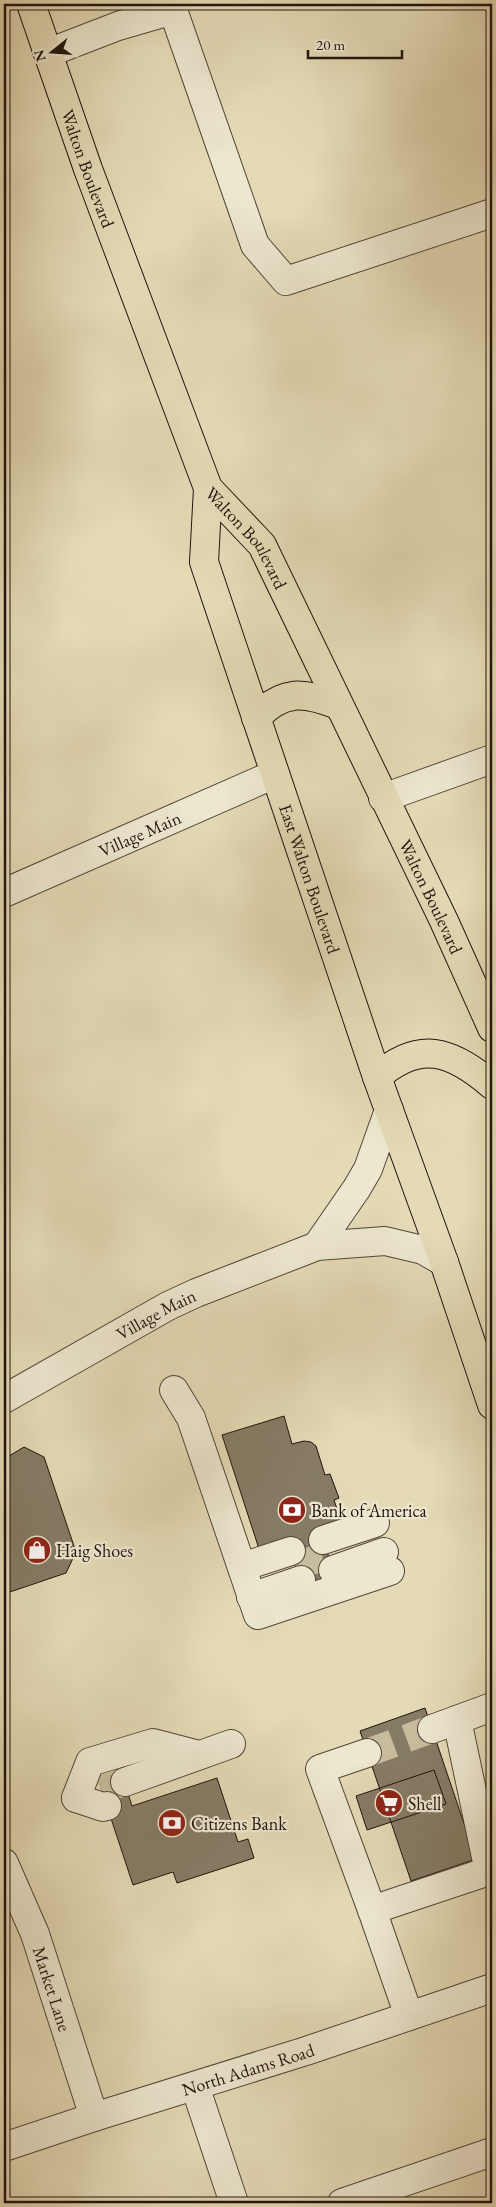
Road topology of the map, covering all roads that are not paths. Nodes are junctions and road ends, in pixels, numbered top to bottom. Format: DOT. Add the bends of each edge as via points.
graph roads {
  1 [pos="32,4"];
  2 [pos="174,7"];
  3 [pos="48,52"];
  4 [pos="492,213"];
  5 [pos="208,488"];
  6 [pos="338,705"];
  7 [pos="256,718"];
  8 [pos="492,759"];
  9 [pos="275,774"];
  10 [pos="383,798"];
  11 [pos="4,893"];
  12 [pos="492,1024"];
  13 [pos="377,1077"];
  14 [pos="492,1085"];
  15 [pos="389,1110"];
  16 [pos="317,1246"];
  17 [pos="444,1262"];
  18 [pos="174,1390"];
  19 [pos="4,1399"];
  20 [pos="492,1405"];
  21 [pos="328,1555"];
  22 [pos="296,1566"];
  23 [pos="247,1582"];
  24 [pos="492,1707"];
  25 [pos="231,1744"];
  26 [pos="367,1753"];
  27 [pos="199,1755"];
  28 [pos="4,1863"];
  29 [pos="491,1872"];
  30 [pos="372,1910"];
  31 [pos="492,1988"];
  32 [pos="409,2016"];
  33 [pos="194,2086"];
  34 [pos="94,2117"];
  35 [pos="4,2147"];
  36 [pos="492,2152"];
  37 [pos="234,2203"];
  38 [pos="342,2203"];
  1 -- 3 [label="main road, Walton Boulevard"];
  2 -- 3 [label="street"];
  2 -- 4 [label="street" via="255,245 286,281"];
  3 -- 5 [label="main road, Walton Boulevard"];
  5 -- 6 [label="main road, Walton Boulevard" via="262,545"];
  5 -- 7 [label="main road, East Walton Boulevard" via="204,562"];
  6 -- 7 [label="main road" via="316,696 287,696"];
  6 -- 10 [label="main road, Walton Boulevard"];
  7 -- 9 [label="main road, East Walton Boulevard"];
  8 -- 10 [label="street"];
  9 -- 11 [label="street, Village Main"];
  9 -- 13 [label="main road, East Walton Boulevard"];
  10 -- 12 [label="main road, Walton Boulevard"];
  13 -- 14 [label="main road" via="400,1059 427,1053 456,1060 474,1069"];
  13 -- 15 [label="main road, East Walton Boulevard"];
  15 -- 16 [label="street" via="358,1188"];
  15 -- 17 [label="main road, East Walton Boulevard"];
  16 -- 17 [label="street, Village Main" via="385,1241 423,1250"];
  16 -- 19 [label="street, Village Main" via="168,1306"];
  17 -- 20 [label="main road"];
  18 -- 23 [label="street" via="191,1418"];
  21 -- 23 [label="street" via="382,1546 258,1615"];
  22 -- 23 [label="street"];
  24 -- 29 [label="street" via="445,1724"];
  25 -- 27 [label="street"];
  26 -- 30 [label="street" via="320,1769"];
  27 -- 27 [label="street" via="153,1742 90,1762 76,1798 115,1794"];
  28 -- 34 [label="street, Market Lane" via="35,1934"];
  29 -- 30 [label="street"];
  30 -- 32 [label="street"];
  31 -- 32 [label="street, North Adams Road"];
  32 -- 33 [label="street, North Adams Road"];
  33 -- 34 [label="street, North Adams Road"];
  33 -- 37 [label="street"];
  34 -- 35 [label="street, North Adams Road"];
  36 -- 38 [label="street"];
}
